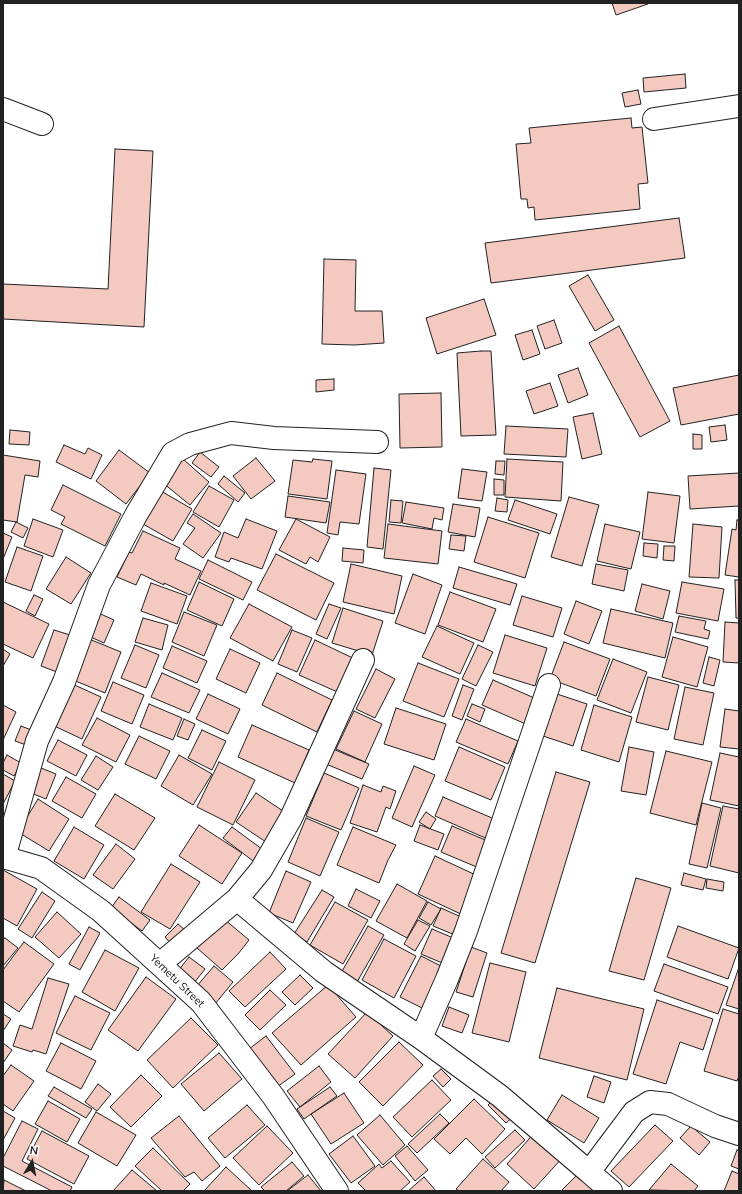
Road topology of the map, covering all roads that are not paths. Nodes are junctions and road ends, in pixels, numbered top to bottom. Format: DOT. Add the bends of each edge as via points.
graph roads {
  1 [pos="739,106"];
  2 [pos="3,109"];
  3 [pos="654,119"];
  4 [pos="42,124"];
  5 [pos="377,442"];
  6 [pos="363,660"];
  7 [pos="549,685"];
  8 [pos="4,857"];
  9 [pos="237,899"];
  10 [pos="160,964"];
  11 [pos="421,1038"];
  12 [pos="739,1134"];
  13 [pos="590,1172"];
  14 [pos="337,1191"];
  15 [pos="611,1191"];
  1 -- 3 [label="street"];
  2 -- 4 [label="street"];
  5 -- 8 [label="street" via="274,438 231,433 190,444 174,453 136,515 99,585 64,682 37,741"];
  6 -- 9 [label="street" via="291,818 261,870"];
  7 -- 11 [label="street" via="466,931 448,979"];
  8 -- 10 [label="street, Yemetu Street" via="41,868 101,911"];
  9 -- 10 [label="street"];
  9 -- 11 [label="street" via="324,972"];
  10 -- 14 [label="street, Yemetu Street" via="201,1002 272,1096"];
  11 -- 13 [label="street" via="500,1096"];
  12 -- 13 [label="street" via="668,1104 650,1102 634,1112"];
  13 -- 15 [label="street"];
}
